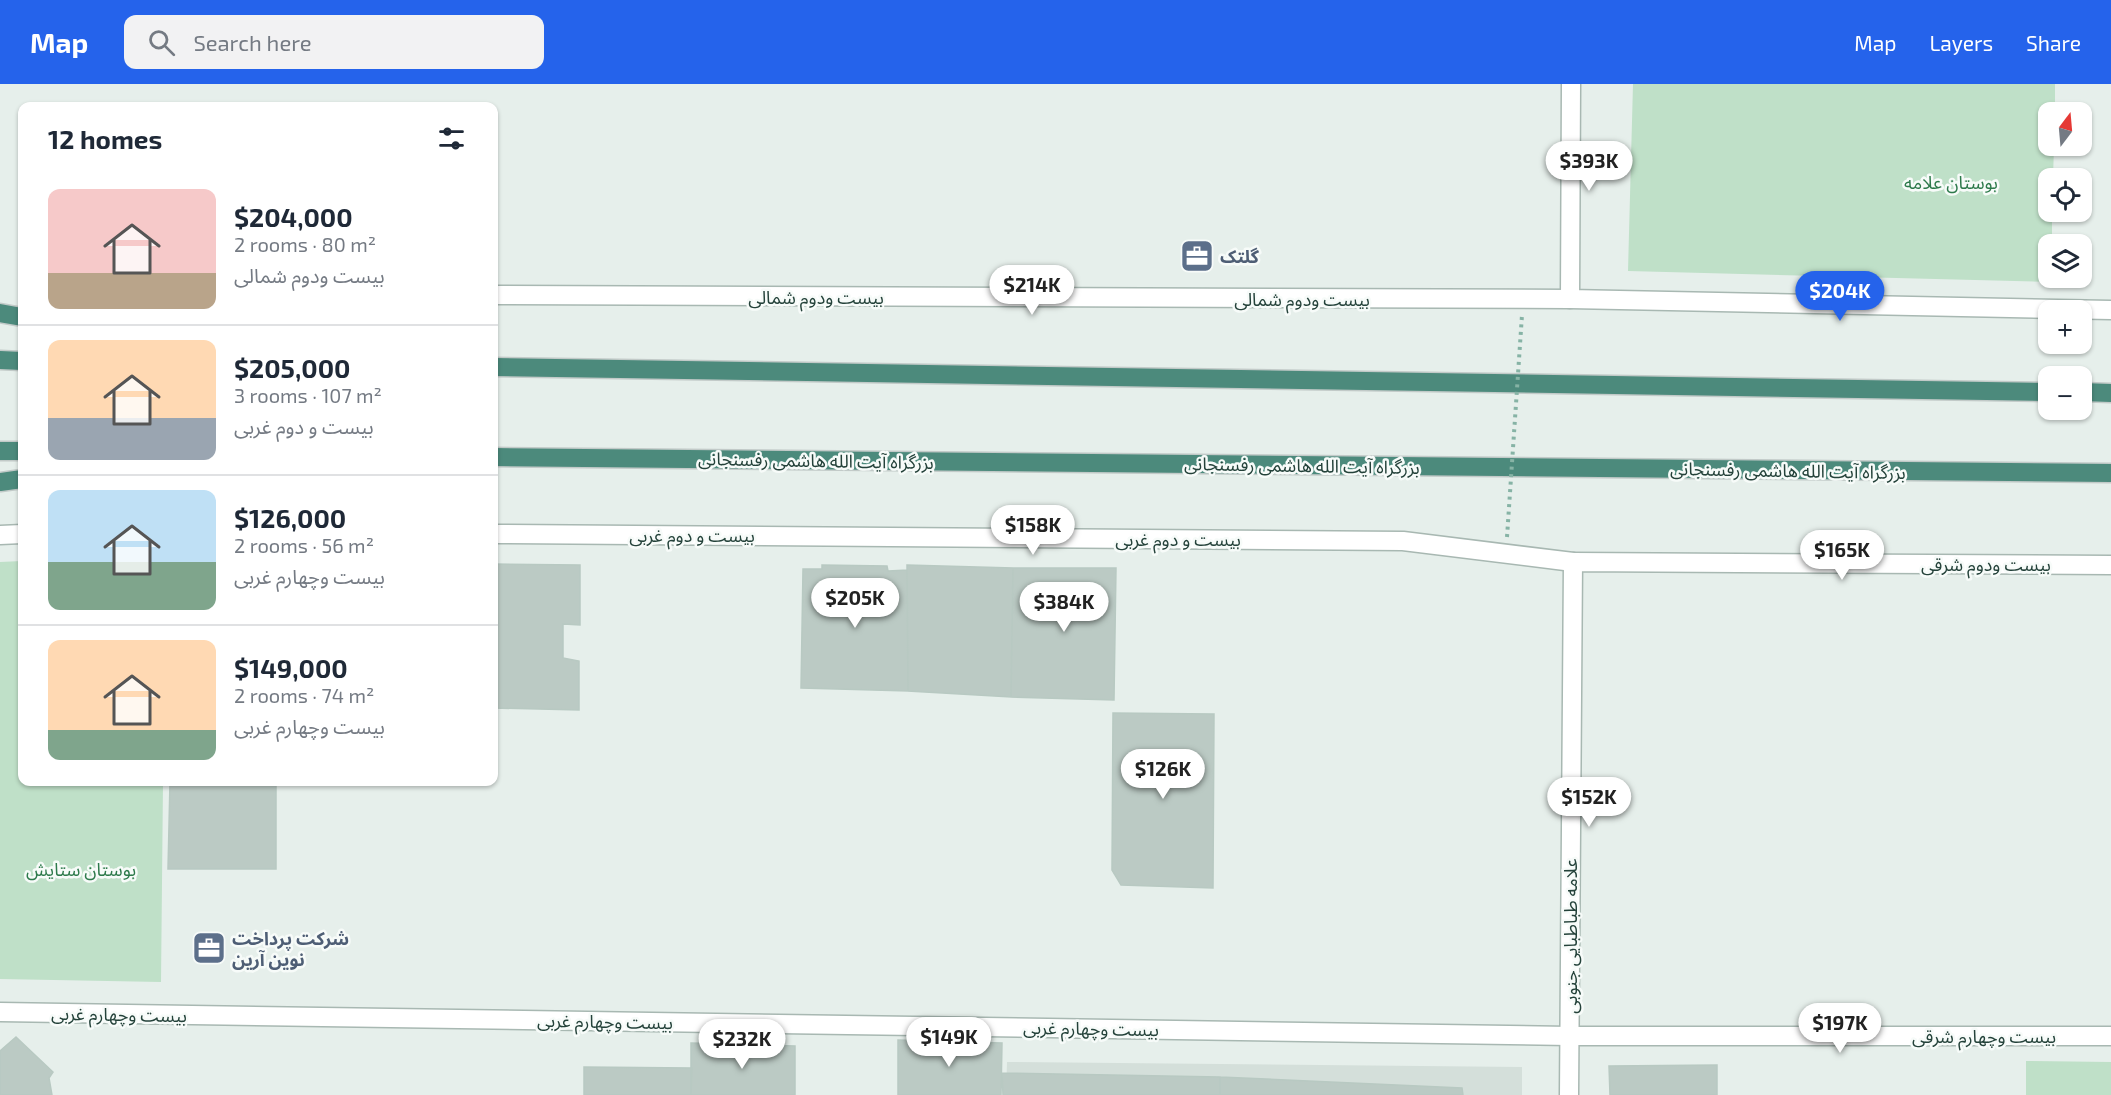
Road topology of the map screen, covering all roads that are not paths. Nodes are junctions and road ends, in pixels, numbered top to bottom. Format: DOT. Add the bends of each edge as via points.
graph roads {
  1 [pos="1571,84"];
  2 [pos="498,295"];
  3 [pos="1570,299"];
  4 [pos="2111,310"];
  5 [pos="0,314"];
  6 [pos="18,316"];
  7 [pos="0,360"];
  8 [pos="18,360"];
  9 [pos="498,367"];
  10 [pos="2038,392"];
  11 [pos="2092,392"];
  12 [pos="2111,393"];
  13 [pos="0,451"];
  14 [pos="18,451"];
  15 [pos="498,457"];
  16 [pos="2111,473"];
  17 [pos="18,480"];
  18 [pos="0,482"];
  19 [pos="18,534"];
  20 [pos="498,534"];
  21 [pos="0,535"];
  22 [pos="1573,562"];
  23 [pos="2111,565"];
  24 [pos="0,1012"];
  25 [pos="2111,1035"];
  26 [pos="1569,1036"];
  27 [pos="1569,1095"];
  1 -- 3 [label="street"];
  2 -- 3 [label="street, بیست ودوم شمالی"];
  3 -- 4 [label="street, بیست ودوم شمالی"];
  5 -- 6 [label="highway"];
  7 -- 8 [label="highway"];
  9 -- 10 [label="highway"];
  11 -- 12 [label="highway"];
  13 -- 14 [label="highway"];
  15 -- 16 [label="highway, بزرگراه آیت الله هاشمی رفسنجانی"];
  17 -- 18 [label="highway"];
  19 -- 21 [label="street"];
  20 -- 22 [label="street, بیست و دوم غربی" via="1403,541"];
  22 -- 23 [label="street, بیست ودوم شرقی"];
  22 -- 26 [label="street, علامه طباطبایی جنوبی"];
  24 -- 26 [label="street, بیست وچهارم غربی"];
  25 -- 26 [label="street, بیست وچهارم شرقی"];
  26 -- 27 [label="street, علامه طباطبایی جنوبی"];
}
